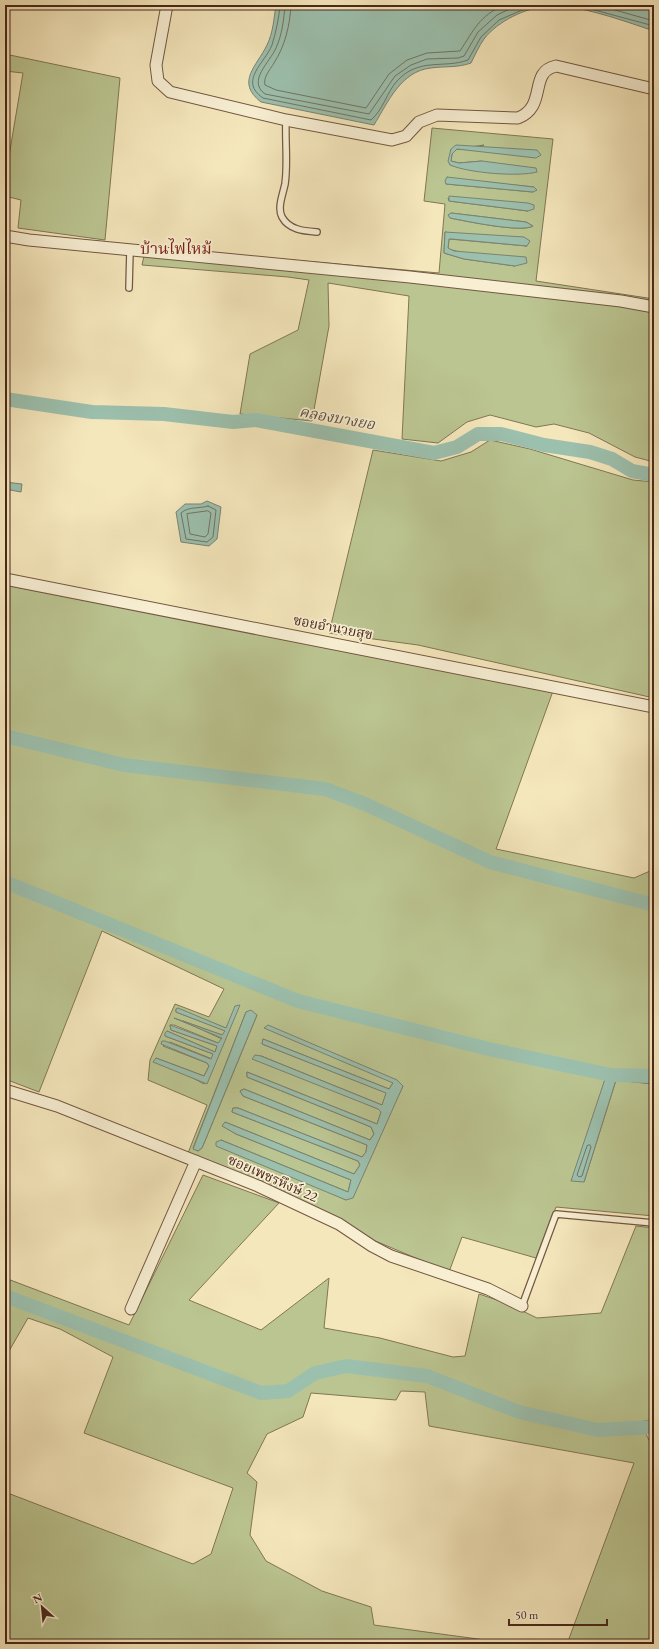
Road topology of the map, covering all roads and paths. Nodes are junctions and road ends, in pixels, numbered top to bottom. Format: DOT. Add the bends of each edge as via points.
graph roads {
  1 [pos="167,5"];
  2 [pos="654,89"];
  3 [pos="286,120"];
  4 [pos="317,232"];
  5 [pos="5,236"];
  6 [pos="130,250"];
  7 [pos="129,288"];
  8 [pos="654,307"];
  9 [pos="5,579"];
  10 [pos="654,707"];
  11 [pos="5,1090"];
  12 [pos="196,1161"];
  13 [pos="654,1223"];
  14 [pos="522,1306"];
  15 [pos="131,1309"];
  1 -- 3 [label="street" via="156,65 158,81 170,92"];
  2 -- 3 [label="street" via="556,66 548,68 542,75 533,108 528,114 518,118 437,115 419,122 406,136 392,140"];
  3 -- 4 [label="lane" via="285,183 280,209 282,217 288,225 298,230"];
  5 -- 6 [label="street"];
  6 -- 7 [label="lane"];
  6 -- 8 [label="street" via="410,277"];
  9 -- 10 [label="street, ซอยอำนวยสุข"];
  11 -- 12 [label="street, ซอยเพชรหึงษ์ 22" via="56,1106"];
  12 -- 14 [label="street, ซอยเพชรหึงษ์ 22" via="258,1186 339,1224 391,1256 488,1289"];
  12 -- 15 [label="street"];
  13 -- 14 [label="lane" via="556,1214"];
}
